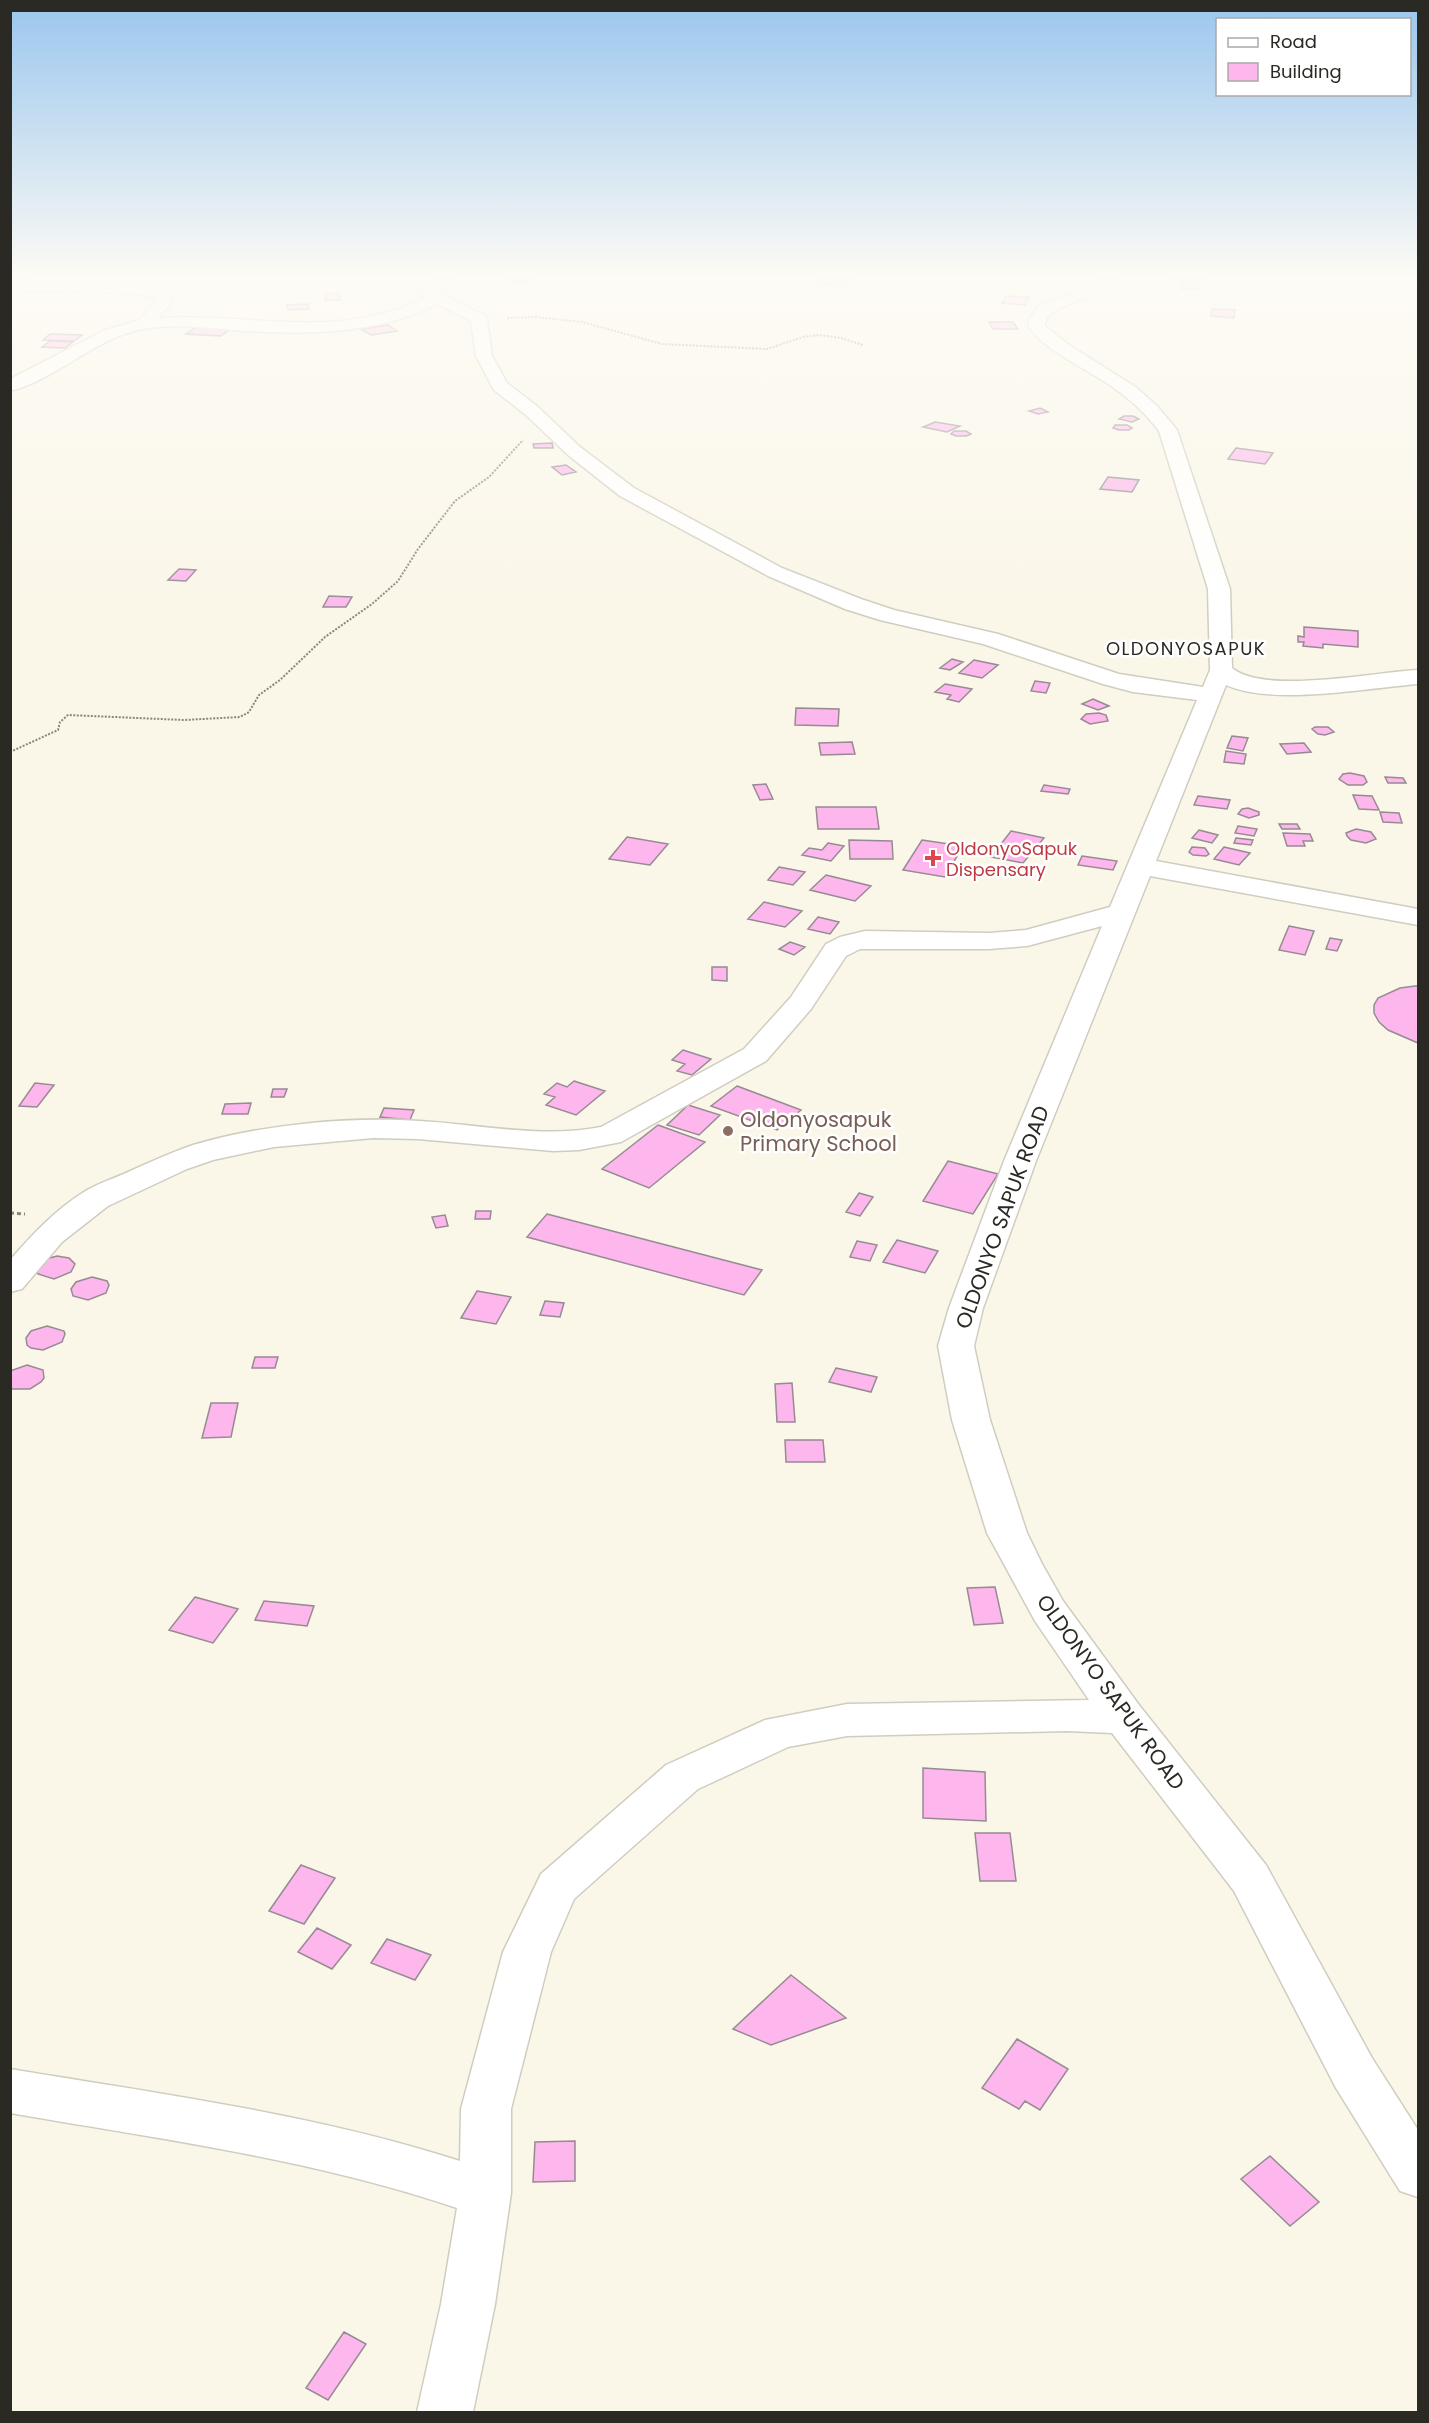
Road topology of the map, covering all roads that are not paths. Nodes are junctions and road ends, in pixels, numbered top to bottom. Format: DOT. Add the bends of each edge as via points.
graph roads {
  1 [pos="508,392"];
  2 [pos="1132,392"];
  3 [pos="1419,676"];
  4 [pos="1216,682"];
  5 [pos="1141,866"];
  6 [pos="1124,912"];
  7 [pos="1419,917"];
  8 [pos="10,1282"];
  9 [pos="1124,1717"];
  10 [pos="10,2091"];
  11 [pos="1419,2174"];
  12 [pos="485,2193"];
  13 [pos="445,2412"];
  1 -- 4 [label="street" via="627,492 820,592 888,615 990,639 1133,685"];
  2 -- 4 [label="street, OLDONYO SAPUK ROAD" via="1157,414 1168,430 1219,589"];
  3 -- 4 [label="street" via="1306,686"];
  4 -- 5 [label="street, OLDONYO SAPUK ROAD"];
  5 -- 6 [label="street, OLDONYO SAPUK ROAD"];
  5 -- 7 [label="street"];
  6 -- 8 [label="street" via="1027,938 865,939 850,943 836,950 801,1003 755,1055 610,1135 553,1143 418,1130 326,1132 274,1138 195,1156 96,1199 50,1234"];
  6 -- 9 [label="street, OLDONYO SAPUK ROAD" via="1020,1161 956,1346 971,1420 1007,1533 1049,1611"];
  9 -- 11 [label="street, OLDONYO SAPUK ROAD" via="1250,1878 1354,2073"];
  9 -- 12 [label="street" via="847,1720 780,1732 682,1777 557,1887 527,1952 486,2109"];
  10 -- 12 [label="street" via="233,2129 403,2166"];
  12 -- 13 [label="street" via="476,2264"];
}
